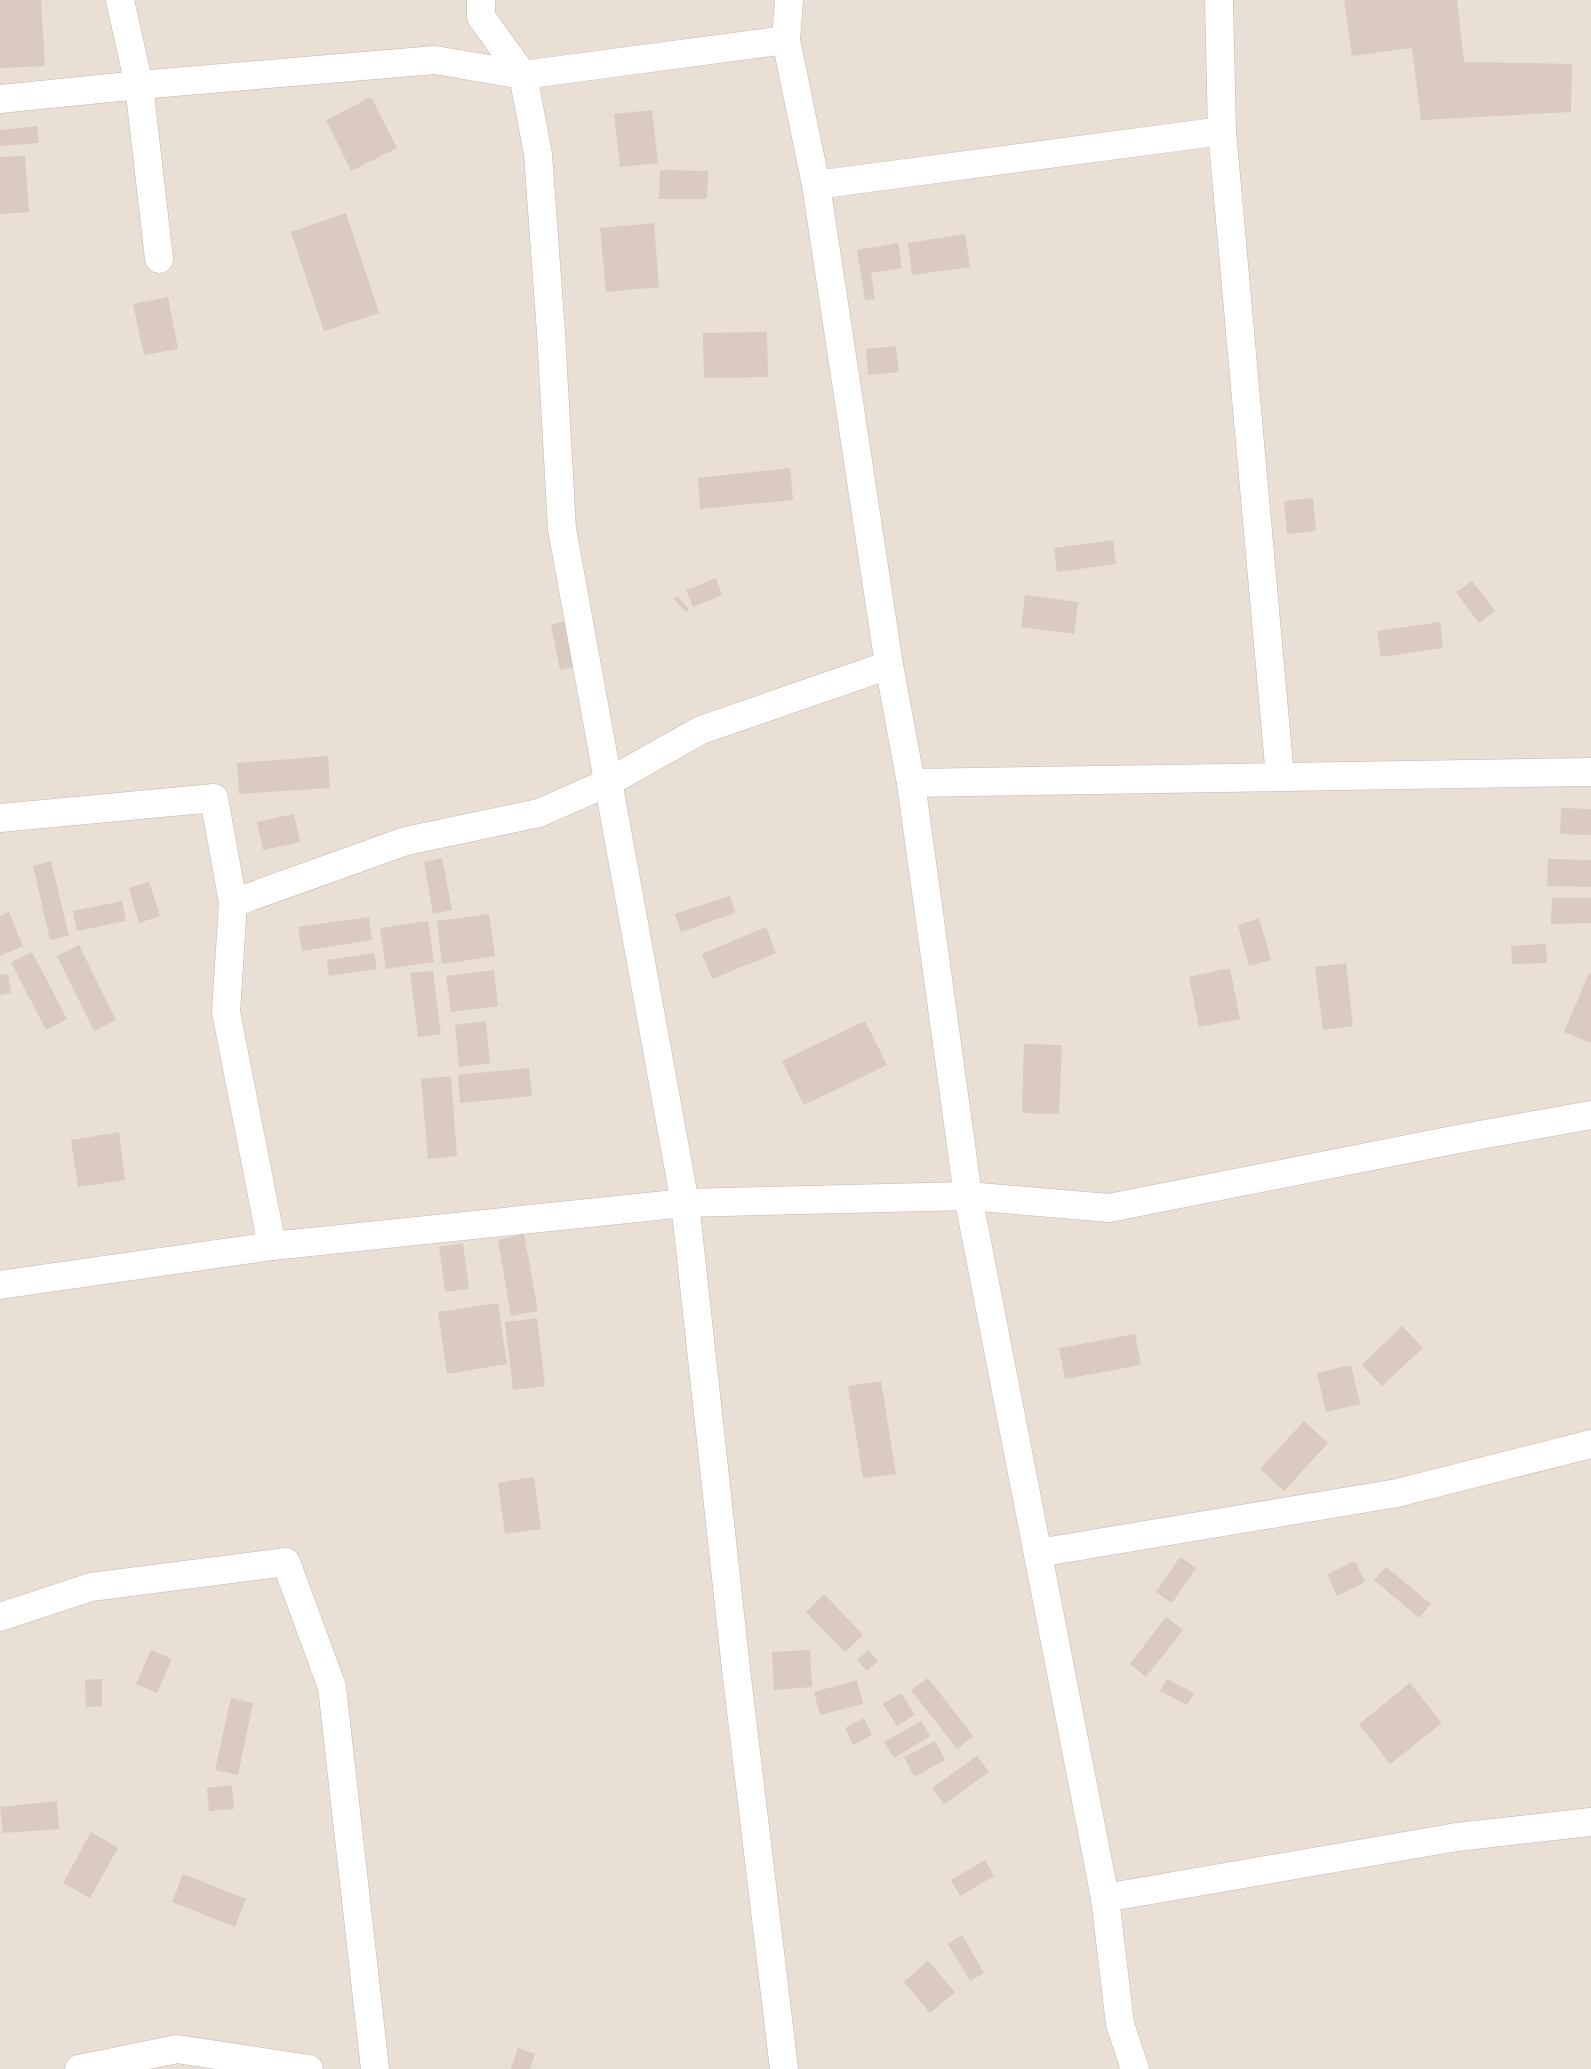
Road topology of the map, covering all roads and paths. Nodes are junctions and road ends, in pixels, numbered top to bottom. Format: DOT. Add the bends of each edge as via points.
graph roads {
  1 [pos="120,0"];
  2 [pos="481,0"];
  3 [pos="789,0"];
  4 [pos="1220,0"];
  5 [pos="786,40"];
  6 [pos="523,74"];
  7 [pos="139,85"];
  8 [pos="0,99"];
  9 [pos="1222,131"];
  10 [pos="816,185"];
  11 [pos="159,259"];
  12 [pos="889,665"];
  13 [pos="1591,772"];
  14 [pos="1280,777"];
  15 [pos="607,783"];
  16 [pos="911,783"];
  17 [pos="0,818"];
  18 [pos="233,903"];
  19 [pos="1591,1115"];
  20 [pos="968,1196"];
  21 [pos="685,1203"];
  22 [pos="272,1246"];
  23 [pos="0,1285"];
  24 [pos="1591,1444"];
  25 [pos="1038,1553"];
  26 [pos="0,1617"];
  27 [pos="1591,1822"];
  28 [pos="1105,1898"];
  29 [pos="79,2069"];
  30 [pos="309,2069"];
  31 [pos="376,2069"];
  32 [pos="784,2069"];
  33 [pos="1135,2069"];
  1 -- 7 [label="street"];
  2 -- 6 [label="street" via="481,17"];
  3 -- 5 [label="street"];
  4 -- 9 [label="street"];
  5 -- 6 [label="street"];
  5 -- 10 [label="street"];
  6 -- 7 [label="street" via="434,60"];
  6 -- 15 [label="street" via="538,154 562,529"];
  7 -- 8 [label="street"];
  7 -- 11 [label="street"];
  9 -- 10 [label="street"];
  9 -- 14 [label="street"];
  10 -- 12 [label="street"];
  12 -- 15 [label="street" via="702,730"];
  12 -- 16 [label="street"];
  13 -- 14 [label="street"];
  14 -- 16 [label="street"];
  15 -- 18 [label="street" via="539,813 406,841"];
  15 -- 21 [label="street"];
  16 -- 20 [label="street"];
  17 -- 18 [label="street" via="214,798"];
  18 -- 22 [label="street" via="226,1012"];
  19 -- 20 [label="street" via="1448,1140 1109,1208"];
  20 -- 21 [label="street"];
  20 -- 25 [label="street"];
  21 -- 22 [label="street"];
  21 -- 32 [label="street"];
  22 -- 23 [label="street"];
  24 -- 25 [label="street" via="1398,1493"];
  25 -- 28 [label="street"];
  26 -- 31 [label="street" via="91,1587 286,1562 332,1687"];
  27 -- 28 [label="street" via="1457,1837"];
  28 -- 33 [label="street" via="1120,2024"];
  29 -- 30 [label="street" via="177,2049"];
}
